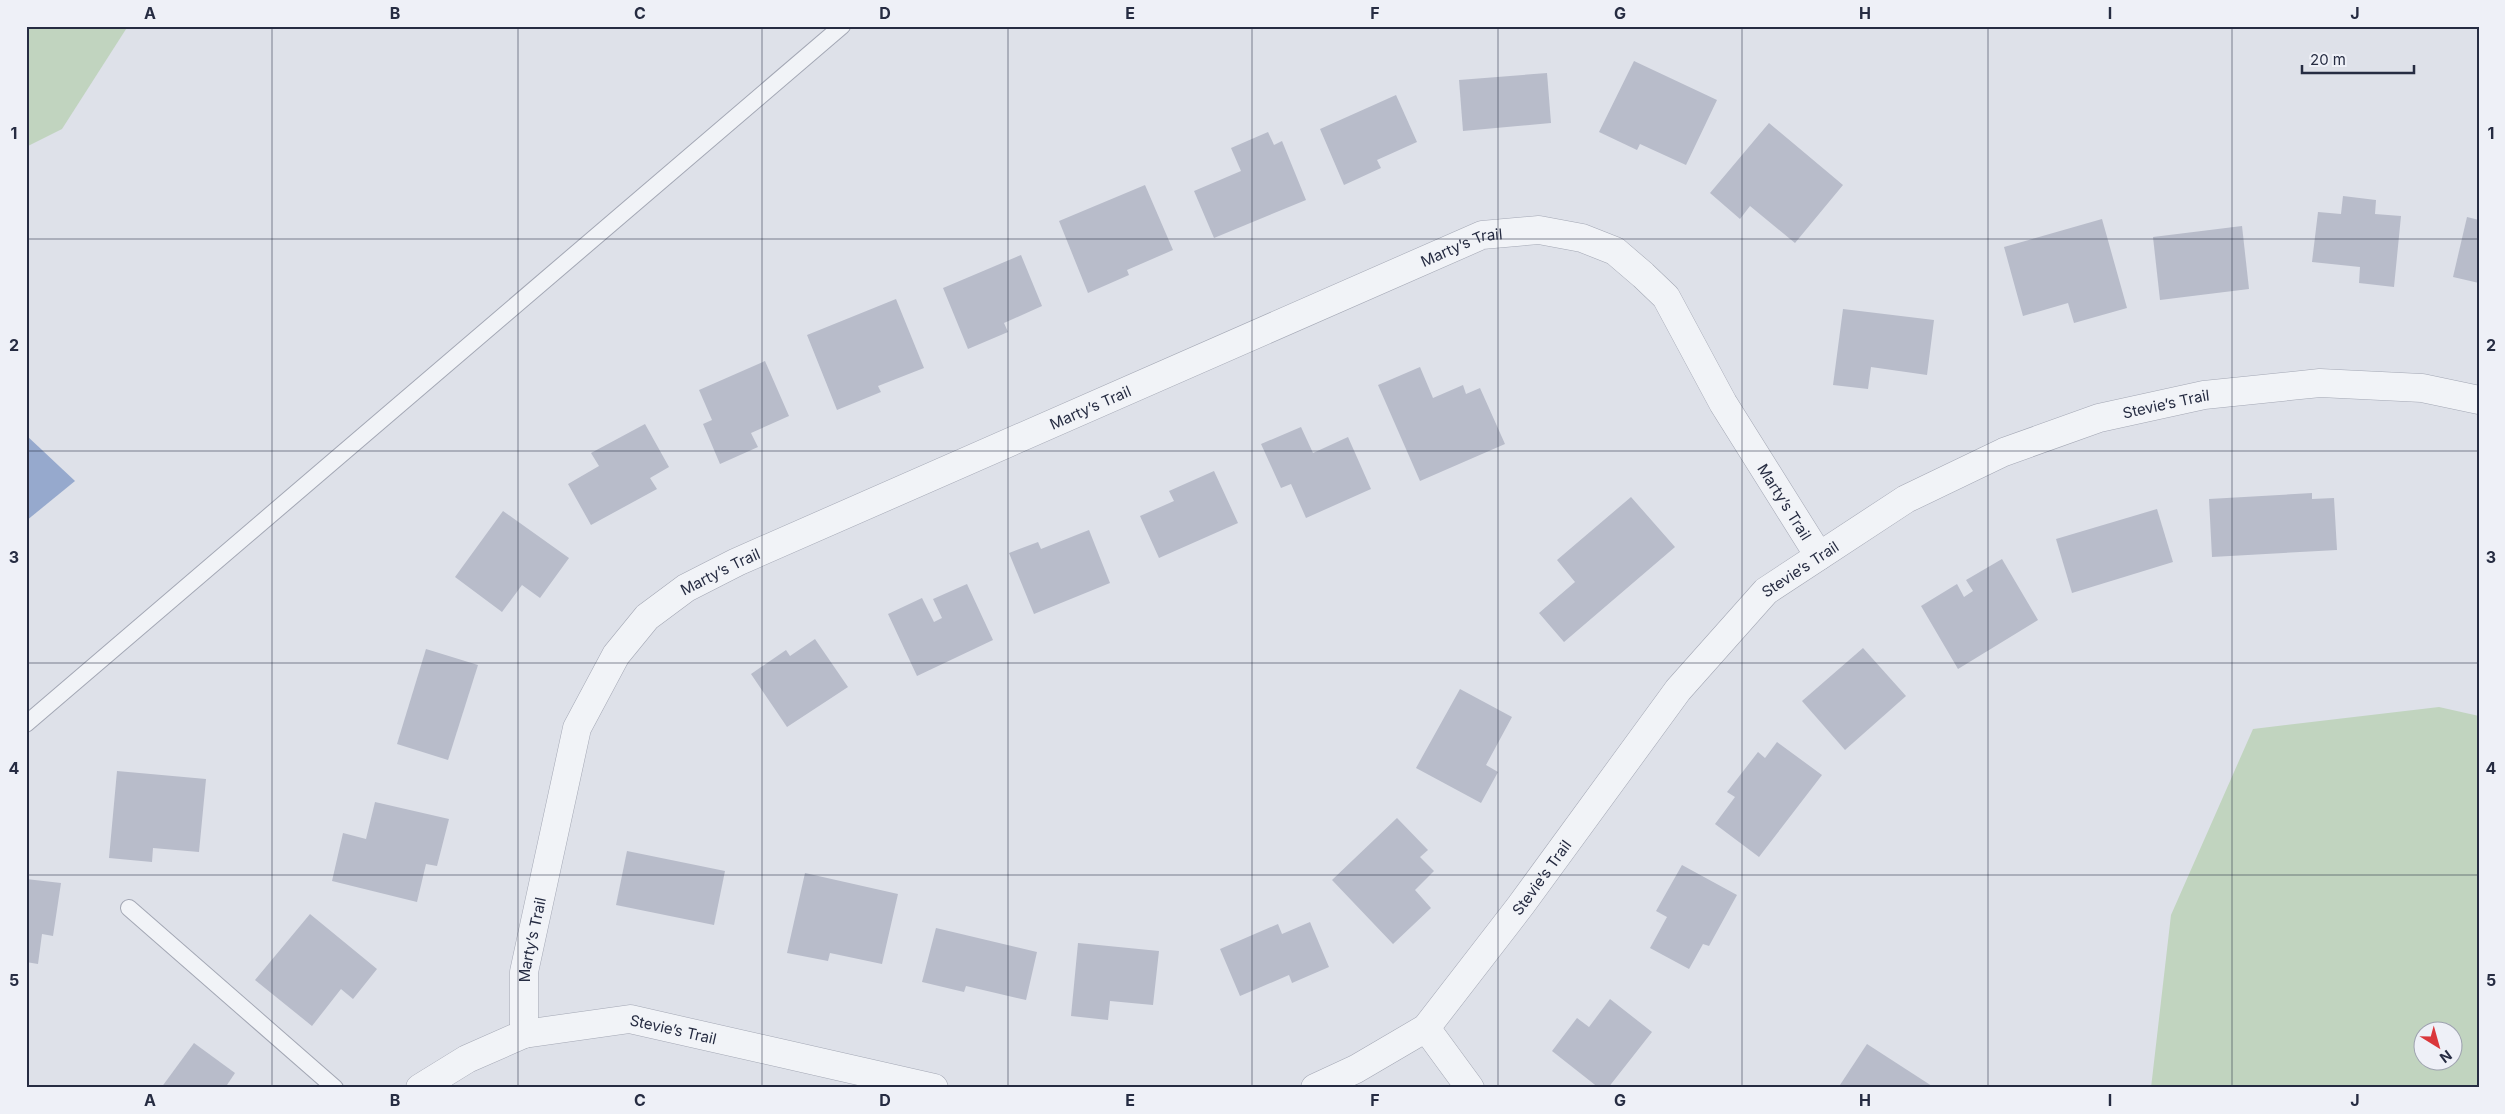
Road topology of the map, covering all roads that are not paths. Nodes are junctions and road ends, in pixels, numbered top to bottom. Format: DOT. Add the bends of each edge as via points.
graph roads {
  1 [pos="842,26"];
  2 [pos="2479,400"];
  3 [pos="1819,556"];
  4 [pos="26,724"];
  5 [pos="129,908"];
  6 [pos="1426,1028"];
  7 [pos="524,1034"];
  8 [pos="335,1088"];
  9 [pos="420,1088"];
  10 [pos="934,1088"];
  11 [pos="1316,1088"];
  12 [pos="1470,1088"];
  1 -- 4 [label="lane"];
  2 -- 3 [label="street, Stevie’s Trail" via="2422,388 2320,383 2204,395 2099,418 2004,452 1906,499"];
  3 -- 6 [label="street, Stevie’s Trail" via="1766,591 1678,690 1527,897"];
  3 -- 7 [label="street, Marty’s Trail" via="1723,403 1666,297 1643,274 1615,251 1582,238 1539,230 1482,235 737,562 686,588 646,617 616,655 577,728 524,972"];
  5 -- 8 [label="lane"];
  6 -- 11 [label="street, Stevie’s Trail"];
  6 -- 12 [label="street"];
  7 -- 9 [label="street, Stevie’s Trail" via="467,1059"];
  7 -- 10 [label="street, Stevie’s Trail" via="630,1019"];
}
